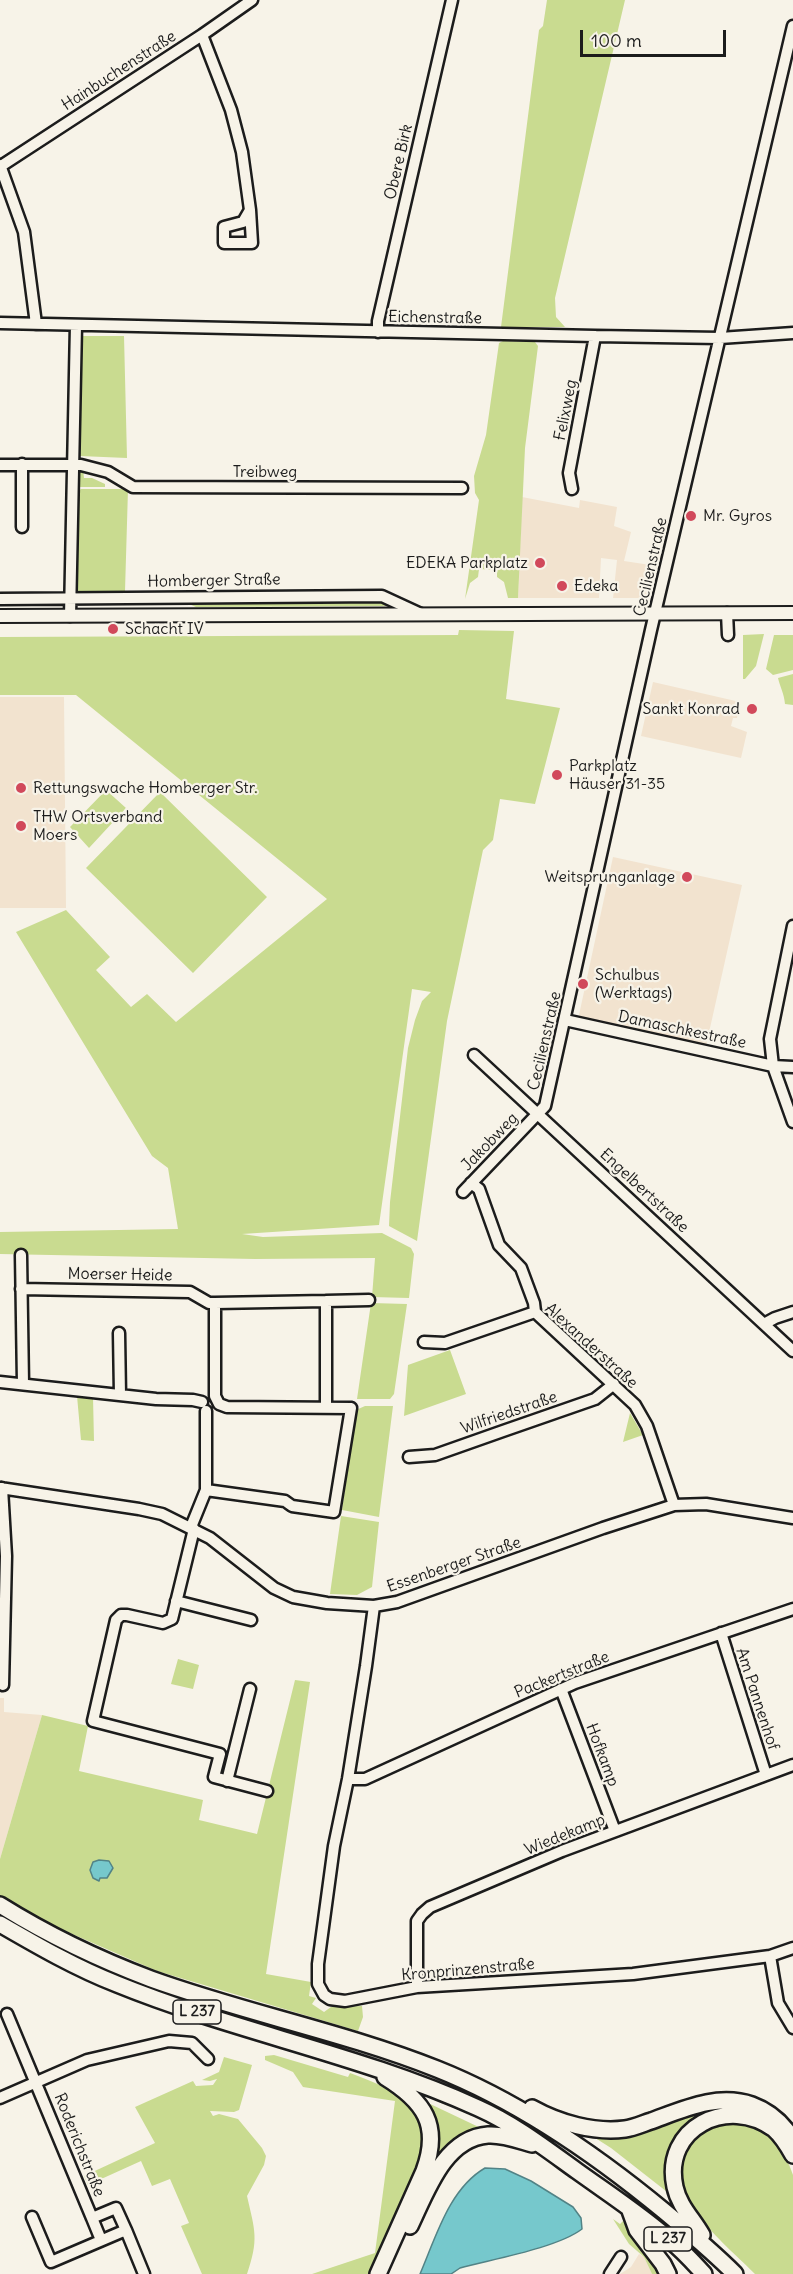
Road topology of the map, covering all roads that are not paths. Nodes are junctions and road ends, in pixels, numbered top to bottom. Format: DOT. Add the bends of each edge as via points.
graph roads {
  1 [pos="252,0"];
  2 [pos="452,0"];
  3 [pos="793,26"];
  4 [pos="202,35"];
  5 [pos="1,165"];
  6 [pos="250,210"];
  7 [pos="0,323"];
  8 [pos="36,324"];
  9 [pos="76,325"];
  10 [pos="378,332"];
  11 [pos="793,333"];
  12 [pos="595,336"];
  13 [pos="720,338"];
  14 [pos="22,464"];
  15 [pos="73,464"];
  16 [pos="0,465"];
  17 [pos="462,488"];
  18 [pos="572,489"];
  19 [pos="22,527"];
  20 [pos="0,599"];
  21 [pos="70,599"];
  22 [pos="727,613"];
  23 [pos="793,613"];
  24 [pos="655,614"];
  25 [pos="424,615"];
  26 [pos="0,616"];
  27 [pos="70,616"];
  28 [pos="728,635"];
  29 [pos="793,926"];
  30 [pos="566,1020"];
  31 [pos="474,1055"];
  32 [pos="773,1066"];
  33 [pos="793,1067"];
  34 [pos="539,1113"];
  35 [pos="793,1122"];
  36 [pos="471,1183"];
  37 [pos="463,1192"];
  38 [pos="21,1255"];
  39 [pos="21,1289"];
  40 [pos="369,1300"];
  41 [pos="326,1301"];
  42 [pos="215,1303"];
  43 [pos="535,1312"];
  44 [pos="793,1312"];
  45 [pos="764,1324"];
  46 [pos="119,1333"];
  47 [pos="424,1342"];
  48 [pos="793,1351"];
  49 [pos="0,1382"];
  50 [pos="23,1384"];
  51 [pos="614,1384"];
  52 [pos="120,1395"];
  53 [pos="217,1400"];
  54 [pos="204,1406"];
  55 [pos="326,1406"];
  56 [pos="409,1457"];
  57 [pos="1,1488"];
  58 [pos="206,1490"];
  59 [pos="674,1505"];
  60 [pos="793,1518"];
  61 [pos="193,1528"];
  62 [pos="176,1601"];
  63 [pos="374,1606"];
  64 [pos="793,1609"];
  65 [pos="251,1620"];
  66 [pos="721,1633"];
  67 [pos="2,1635"];
  68 [pos="3,1685"];
  69 [pos="250,1689"];
  70 [pos="561,1689"];
  71 [pos="220,1754"];
  72 [pos="233,1757"];
  73 [pos="793,1765"];
  74 [pos="766,1775"];
  75 [pos="348,1779"];
  76 [pos="227,1781"];
  77 [pos="267,1791"];
  78 [pos="615,1831"];
  79 [pos="0,1905"];
  80 [pos="0,1924"];
  81 [pos="793,1948"];
  82 [pos="770,1956"];
  83 [pos="417,1986"];
  84 [pos="7,2014"];
  85 [pos="793,2028"];
  86 [pos="208,2059"];
  87 [pos="362,2063"];
  88 [pos="37,2083"];
  89 [pos="0,2098"];
  90 [pos="499,2098"];
  91 [pos="793,2140"];
  92 [pos="547,2149"];
  93 [pos="793,2155"];
  94 [pos="628,2208"];
  95 [pos="32,2217"];
  96 [pos="92,2218"];
  97 [pos="126,2230"];
  98 [pos="101,2240"];
  99 [pos="707,2246"];
  100 [pos="621,2257"];
  101 [pos="144,2274"];
  102 [pos="378,2274"];
  103 [pos="386,2274"];
  104 [pos="610,2274"];
  105 [pos="669,2274"];
  106 [pos="704,2274"];
  107 [pos="735,2274"];
  1 -- 4 [label="street, Hainbuchenstraße"];
  2 -- 10 [label="street, Obere Birk"];
  3 -- 13 [label="street, Cecilienstraße"];
  4 -- 5 [label="street, Hainbuchenstraße"];
  4 -- 6 [label="street" via="237,130"];
  5 -- 8 [label="street, Hainbuchenstraße" via="24,232"];
  7 -- 8 [label="street, Eichenstraße"];
  8 -- 9 [label="street, Eichenstraße"];
  9 -- 10 [label="street, Eichenstraße"];
  9 -- 15 [label="street"];
  10 -- 12 [label="street, Eichenstraße"];
  11 -- 13 [label="street, Eichenstraße"];
  12 -- 13 [label="street, Eichenstraße"];
  12 -- 18 [label="street, Felixweg" via="569,473"];
  13 -- 24 [label="street, Cecilienstraße"];
  14 -- 15 [label="street, Treibweg"];
  14 -- 16 [label="street, Treibweg"];
  14 -- 19 [label="street"];
  15 -- 17 [label="street, Treibweg" via="108,472 133,487"];
  15 -- 21 [label="street"];
  20 -- 21 [label="street, Homberger Straße"];
  21 -- 25 [label="street, Homberger Straße" via="382,596"];
  21 -- 27 [label="street"];
  22 -- 23 [label="main road, Homberger Straße"];
  22 -- 24 [label="main road, Homberger Straße"];
  22 -- 28 [label="street"];
  24 -- 25 [label="main road, Homberger Straße"];
  24 -- 30 [label="street, Cecilienstraße"];
  25 -- 27 [label="main road, Homberger Straße"];
  26 -- 27 [label="main road, Homberger Straße"];
  29 -- 32 [label="street" via="770,1039"];
  30 -- 32 [label="street, Damaschkestraße"];
  30 -- 34 [label="street, Cecilienstraße" via="545,1106"];
  31 -- 34 [label="street, Engelbertstraße"];
  32 -- 33 [label="street, Damaschkestraße"];
  32 -- 35 [label="street"];
  34 -- 36 [label="street, Jakobweg"];
  34 -- 45 [label="street, Engelbertstraße"];
  36 -- 37 [label="street, Jakobweg"];
  36 -- 43 [label="street" via="479,1189 499,1245 521,1268"];
  38 -- 39 [label="street"];
  39 -- 42 [label="street, Moerser Heide" via="190,1292"];
  39 -- 50 [label="street"];
  40 -- 41 [label="street"];
  41 -- 42 [label="street"];
  41 -- 55 [label="street"];
  42 -- 53 [label="street"];
  43 -- 47 [label="street, Alexanderstraße" via="445,1343"];
  43 -- 51 [label="street, Alexanderstraße"];
  44 -- 45 [label="street"];
  45 -- 48 [label="street, Engelbertstraße"];
  46 -- 52 [label="street"];
  49 -- 50 [label="street"];
  50 -- 52 [label="street"];
  51 -- 56 [label="street, Wilfriedstraße" via="594,1399 556,1413 435,1455"];
  51 -- 59 [label="street, Alexanderstraße" via="647,1426"];
  52 -- 54 [label="street"];
  53 -- 54 [label="street" via="204,1399"];
  53 -- 55 [label="street" via="226,1407"];
  54 -- 58 [label="street"];
  55 -- 58 [label="street" via="351,1408 334,1512"];
  57 -- 61 [label="street, Essenberger Straße" via="139,1509"];
  57 -- 67 [label="street" via="6,1556"];
  58 -- 61 [label="street"];
  59 -- 60 [label="street, Essenberger Straße" via="706,1504"];
  59 -- 63 [label="street, Essenberger Straße" via="397,1602"];
  61 -- 62 [label="street"];
  61 -- 63 [label="street, Essenberger Straße" via="283,1593 327,1603"];
  62 -- 65 [label="street"];
  62 -- 71 [label="street" via="168,1622 127,1615 116,1620 93,1721"];
  63 -- 75 [label="street, Kronprinzenstraße"];
  64 -- 66 [label="street, Packertstraße"];
  66 -- 70 [label="street, Packertstraße"];
  66 -- 74 [label="street, Am Pannenhof"];
  67 -- 68 [label="street"];
  69 -- 72 [label="street"];
  70 -- 75 [label="street, Packertstraße" via="365,1779"];
  70 -- 78 [label="street, Hofkamp"];
  71 -- 72 [label="street"];
  71 -- 76 [label="street" via="214,1777"];
  72 -- 76 [label="street"];
  73 -- 74 [label="street, Wiedekamp"];
  74 -- 78 [label="street, Wiedekamp"];
  75 -- 83 [label="street, Kronprinzenstraße" via="334,1846 318,1984 324,1995 337,2001"];
  76 -- 77 [label="street"];
  78 -- 83 [label="street, Wiedekamp" via="430,1907 417,1921"];
  79 -- 90 [label="highway, L 237" via="71,1946 151,1979 404,2056"];
  80 -- 87 [label="highway, L 237" via="116,1984"];
  81 -- 82 [label="street, Kronprinzenstraße"];
  82 -- 83 [label="street, Kronprinzenstraße" via="633,1974"];
  82 -- 85 [label="street" via="778,2003"];
  84 -- 88 [label="street, Roderichstraße"];
  86 -- 88 [label="street" via="192,2043 169,2041 87,2060"];
  87 -- 92 [label="highway, L 237" via="480,2109"];
  87 -- 102 [label="highway" via="411,2094 427,2117 431,2138 424,2171"];
  88 -- 89 [label="street"];
  88 -- 96 [label="street, Roderichstraße"];
  90 -- 91 [label="highway" via="518,2100 559,2120 602,2130 627,2129 691,2106 738,2100 772,2114"];
  90 -- 99 [label="highway, L 237" via="627,2179"];
  92 -- 94 [label="highway, L 237"];
  92 -- 103 [label="highway" via="504,2136 485,2135 457,2148 435,2175"];
  93 -- 99 [label="highway" via="775,2130 756,2119 724,2115 693,2129 676,2156 675,2187"];
  94 -- 105 [label="highway" via="637,2230"];
  94 -- 106 [label="highway, L 237" via="672,2242"];
  95 -- 98 [label="street" via="51,2262"];
  96 -- 97 [label="street, Roderichstraße" via="116,2208"];
  96 -- 98 [label="street, Roderichstraße"];
  97 -- 98 [label="street"];
  97 -- 101 [label="street, Roderichstraße"];
  99 -- 107 [label="highway, L 237"];
  100 -- 104 [label="street"];
}
